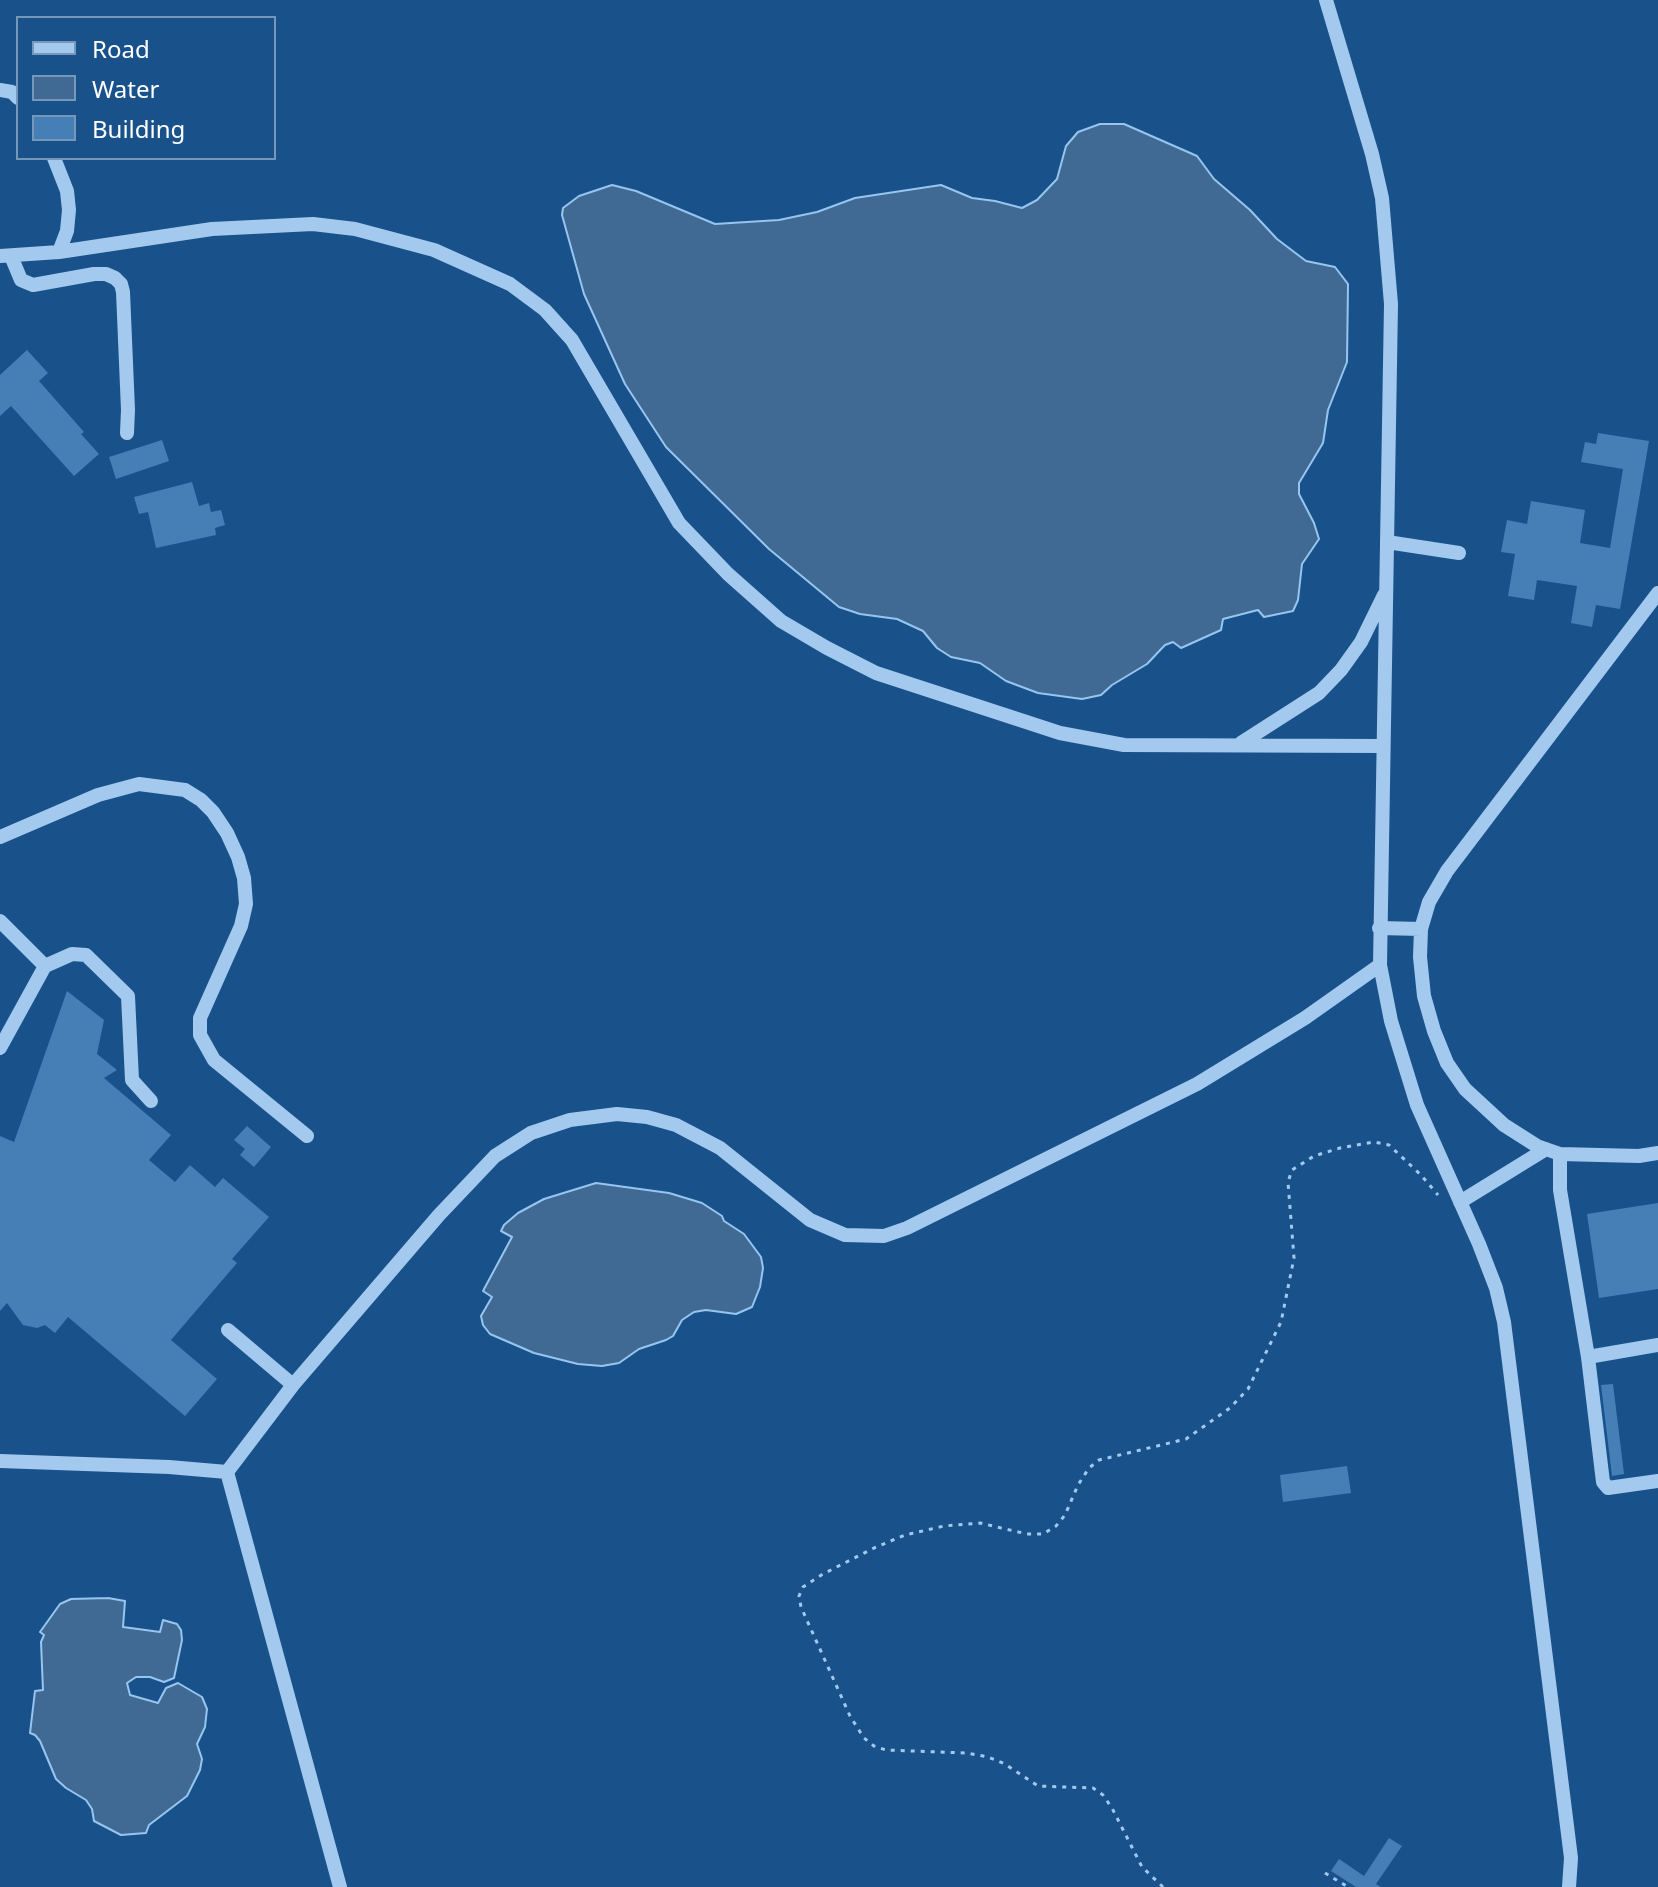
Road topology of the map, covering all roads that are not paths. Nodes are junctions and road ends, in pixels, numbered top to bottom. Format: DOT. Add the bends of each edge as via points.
graph roads {
  1 [pos="1326,0"];
  2 [pos="55,160"];
  3 [pos="59,252"];
  4 [pos="6,256"];
  5 [pos="127,433"];
  6 [pos="1387,542"];
  7 [pos="1459,553"];
  8 [pos="1386,591"];
  9 [pos="1658,593"];
  10 [pos="1240,744"];
  11 [pos="1382,746"];
  12 [pos="0,837"];
  13 [pos="0,921"];
  14 [pos="1379,928"];
  15 [pos="1421,929"];
  16 [pos="1380,965"];
  17 [pos="45,966"];
  18 [pos="0,1048"];
  19 [pos="151,1101"];
  20 [pos="307,1136"];
  21 [pos="1553,1151"];
  22 [pos="1658,1153"];
  23 [pos="1460,1202"];
  24 [pos="228,1330"];
  25 [pos="1658,1345"];
  26 [pos="1588,1357"];
  27 [pos="293,1385"];
  28 [pos="0,1461"];
  29 [pos="227,1472"];
  30 [pos="1658,1481"];
  31 [pos="340,1887"];
  32 [pos="1569,1887"];
  1 -- 6 [label="lane" via="1382,198 1391,304"];
  2 -- 3 [label="lane" via="69,210"];
  3 -- 4 [label="lane"];
  3 -- 10 [label="lane" via="212,229 313,224 355,229 475,267 534,301 572,340 679,523 781,621 876,673 1060,733 1124,745"];
  4 -- 5 [label="lane" via="21,280 33,285 94,274 106,274 121,284"];
  6 -- 7 [label="lane"];
  6 -- 8 [label="lane"];
  8 -- 10 [label="lane" via="1361,642 1319,693"];
  8 -- 11 [label="lane"];
  9 -- 15 [label="lane" via="1447,871"];
  10 -- 11 [label="lane"];
  11 -- 14 [label="lane"];
  12 -- 20 [label="lane" via="98,795 139,784 185,790 213,812 238,857 246,904 200,1018 200,1035 214,1060"];
  13 -- 17 [label="lane"];
  14 -- 15 [label="lane"];
  14 -- 16 [label="lane"];
  15 -- 21 [label="lane" via="1424,996 1447,1063 1465,1089 1504,1125"];
  16 -- 23 [label="lane" via="1417,1105"];
  16 -- 27 [label="lane" via="1197,1084 884,1236 845,1235 810,1220 720,1148 676,1125 617,1114 552,1125 511,1145 486,1165"];
  17 -- 18 [label="lane"];
  17 -- 19 [label="lane" via="72,954 86,955 128,996 132,1080"];
  21 -- 22 [label="lane"];
  21 -- 23 [label="lane"];
  21 -- 26 [label="lane"];
  23 -- 32 [label="lane" via="1496,1288 1504,1322 1571,1858"];
  24 -- 27 [label="lane"];
  25 -- 26 [label="lane"];
  26 -- 30 [label="lane" via="1603,1482 1608,1488"];
  27 -- 29 [label="lane"];
  28 -- 29 [label="lane"];
  29 -- 31 [label="lane"];
}
